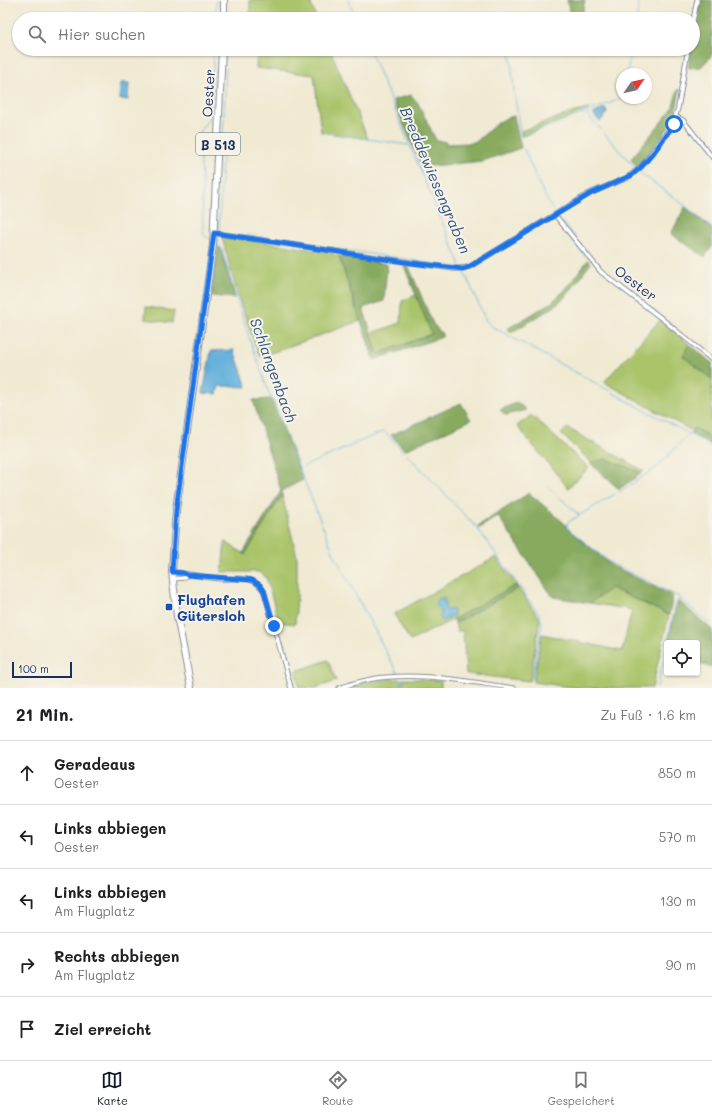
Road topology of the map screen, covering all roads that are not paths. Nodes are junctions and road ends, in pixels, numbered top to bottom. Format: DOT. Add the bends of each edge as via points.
graph roads {
  1 [pos="224,0"];
  2 [pos="697,0"];
  3 [pos="224,12"];
  4 [pos="695,12"];
  5 [pos="222,56"];
  6 [pos="687,56"];
  7 [pos="676,117"];
  8 [pos="712,157"];
  9 [pos="555,215"];
  10 [pos="214,236"];
  11 [pos="712,360"];
  12 [pos="188,575"];
  13 [pos="172,576"];
  14 [pos="191,688"];
  15 [pos="291,688"];
  16 [pos="340,688"];
  17 [pos="514,688"];
  1 -- 3 [label="main road"];
  2 -- 4 [label="street"];
  5 -- 10 [label="main road, Oester / B 513"];
  6 -- 7 [label="street"];
  7 -- 8 [label="street" via="683,120"];
  7 -- 9 [label="street" via="664,139 637,172 590,194"];
  9 -- 10 [label="street" via="469,267 455,269"];
  9 -- 11 [label="street, Oester" via="601,272"];
  10 -- 13 [label="main road, Oester / B 513" via="176,510"];
  12 -- 13 [label="street" via="183,573"];
  12 -- 13 [label="street" via="183,578"];
  12 -- 15 [label="street" via="245,579 260,585 264,591"];
  13 -- 14 [label="main road, B 513"];
  16 -- 17 [label="street" via="372,679 397,676"];
}
